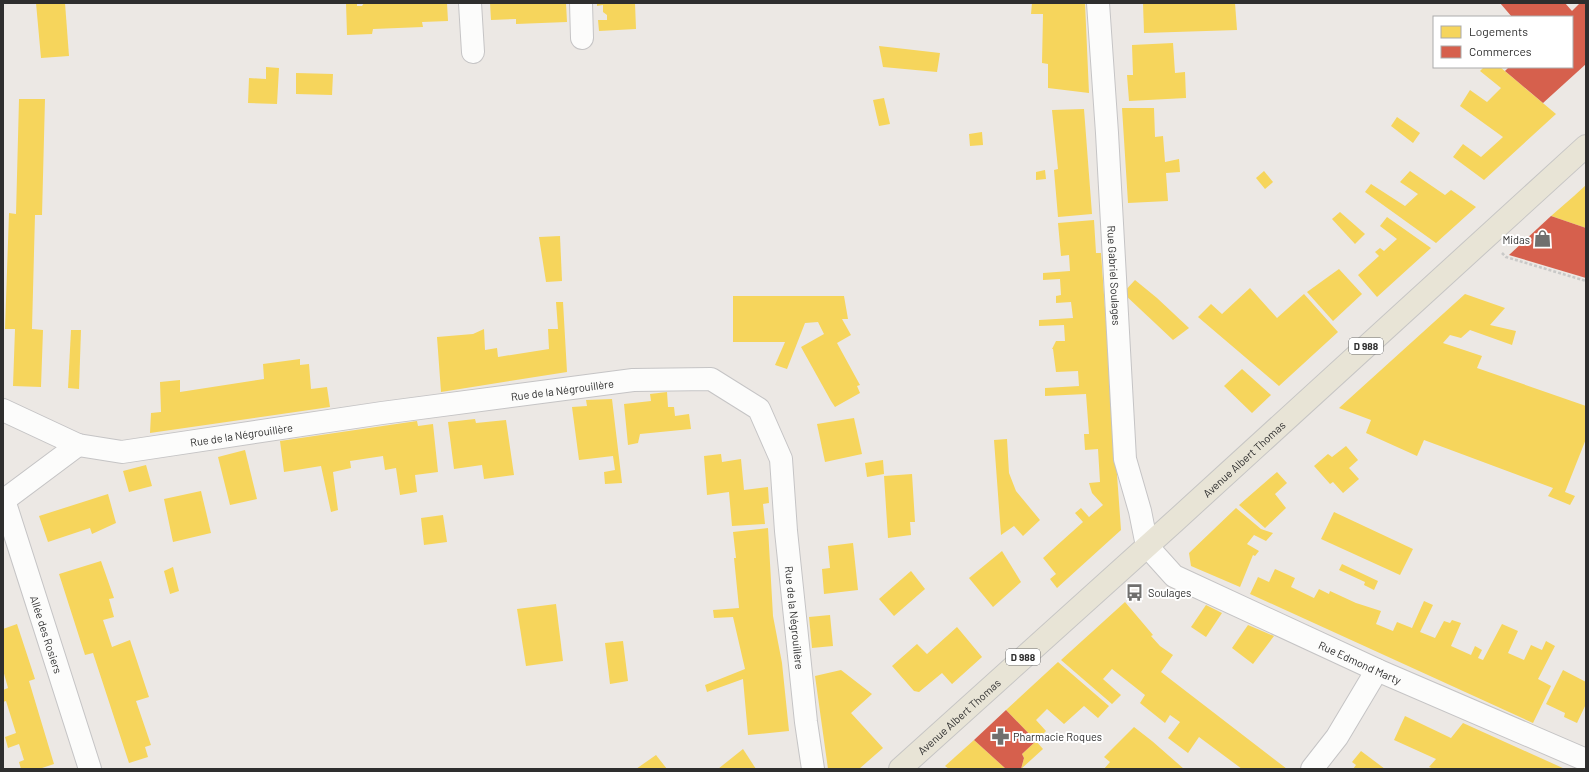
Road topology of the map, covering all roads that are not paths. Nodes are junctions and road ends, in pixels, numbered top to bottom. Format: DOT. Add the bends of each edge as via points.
graph roads {
  1 [pos="470,3"];
  2 [pos="580,3"];
  3 [pos="1098,3"];
  4 [pos="582,38"];
  5 [pos="473,52"];
  6 [pos="1586,146"];
  7 [pos="3,410"];
  8 [pos="78,445"];
  9 [pos="4,501"];
  10 [pos="1147,546"];
  11 [pos="1377,670"];
  12 [pos="1586,760"];
  13 [pos="90,769"];
  14 [pos="813,769"];
  15 [pos="900,769"];
  16 [pos="1312,769"];
  1 -- 5 [label="street"];
  2 -- 4 [label="street"];
  3 -- 10 [label="street, Rue Gabriel Soulages" via="1125,459"];
  6 -- 10 [label="main road, Avenue Albert Thomas / D 988"];
  7 -- 8 [label="street, Rue de la Négrouillère"];
  8 -- 9 [label="street"];
  8 -- 14 [label="street, Rue de la Négrouillère" via="122,452 382,413 633,380 711,379 759,409 781,459 804,706"];
  9 -- 13 [label="street, Allée des Rosiers"];
  10 -- 11 [label="street, Rue Edmond Marty" via="1174,576"];
  10 -- 15 [label="main road, Avenue Albert Thomas / D 988"];
  11 -- 12 [label="street, Rue Edmond Marty"];
  11 -- 16 [label="street" via="1337,737"];
}
